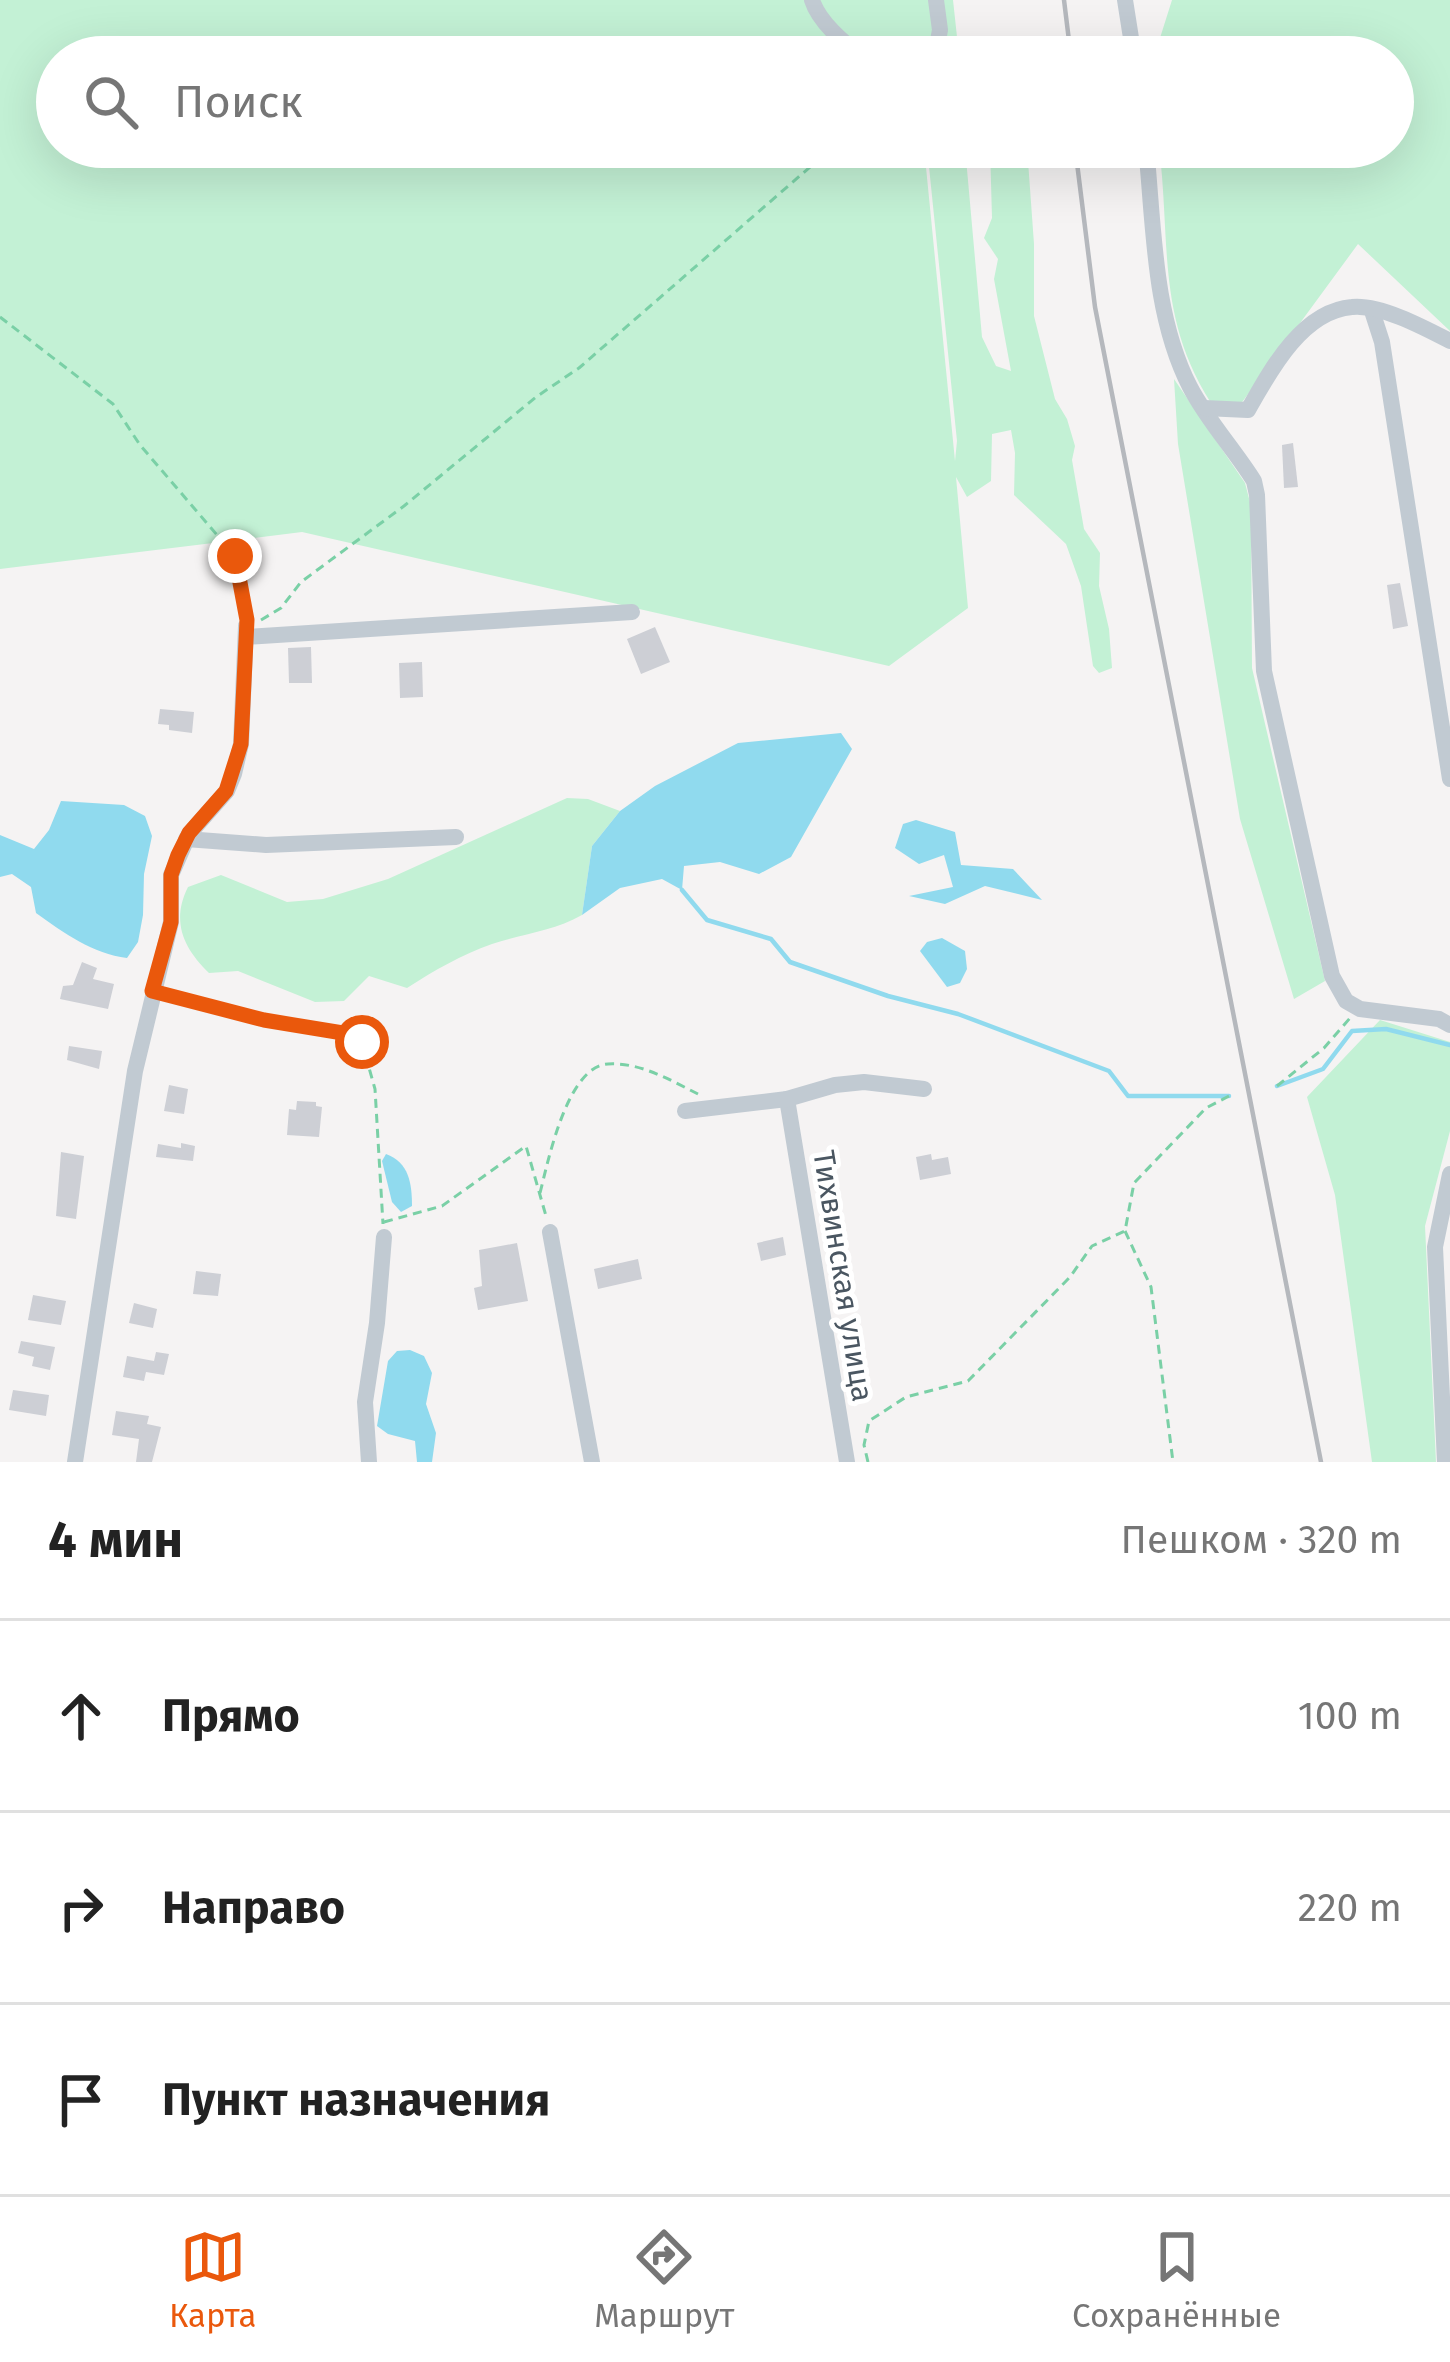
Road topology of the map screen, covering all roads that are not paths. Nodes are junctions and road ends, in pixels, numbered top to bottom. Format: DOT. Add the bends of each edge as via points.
graph roads {
  1 [pos="812,0"];
  2 [pos="936,0"];
  3 [pos="1125,0"];
  4 [pos="837,36"];
  5 [pos="939,36"];
  6 [pos="1131,36"];
  7 [pos="1148,168"];
  8 [pos="1372,311"];
  9 [pos="1450,340"];
  10 [pos="1204,408"];
  11 [pos="632,612"];
  12 [pos="1450,779"];
  13 [pos="456,837"];
  14 [pos="186,839"];
  15 [pos="1450,1024"];
  16 [pos="924,1089"];
  17 [pos="787,1099"];
  18 [pos="685,1111"];
  19 [pos="1450,1178"];
  20 [pos="383,1230"];
  21 [pos="550,1232"];
  22 [pos="75,1462"];
  23 [pos="369,1462"];
  24 [pos="592,1462"];
  25 [pos="847,1462"];
  26 [pos="1445,1462"];
  1 -- 4 [label="street"];
  2 -- 5 [label="street"];
  3 -- 6 [label="street"];
  7 -- 10 [label="street" via="1162,299 1179,364"];
  8 -- 9 [label="street"];
  8 -- 10 [label="street" via="1327,313 1305,329 1248,410"];
  8 -- 12 [label="street"];
  10 -- 15 [label="street" via="1254,481 1264,670 1332,976 1352,1004"];
  11 -- 14 [label="street" via="247,627 234,773"];
  13 -- 14 [label="street"];
  14 -- 22 [label="street" via="171,875 171,922 135,1071"];
  16 -- 17 [label="street" via="864,1082"];
  17 -- 18 [label="street"];
  17 -- 25 [label="street, Тихвинская улица"];
  19 -- 26 [label="street" via="1435,1247"];
  20 -- 23 [label="street" via="365,1402"];
  21 -- 24 [label="street"];
}
